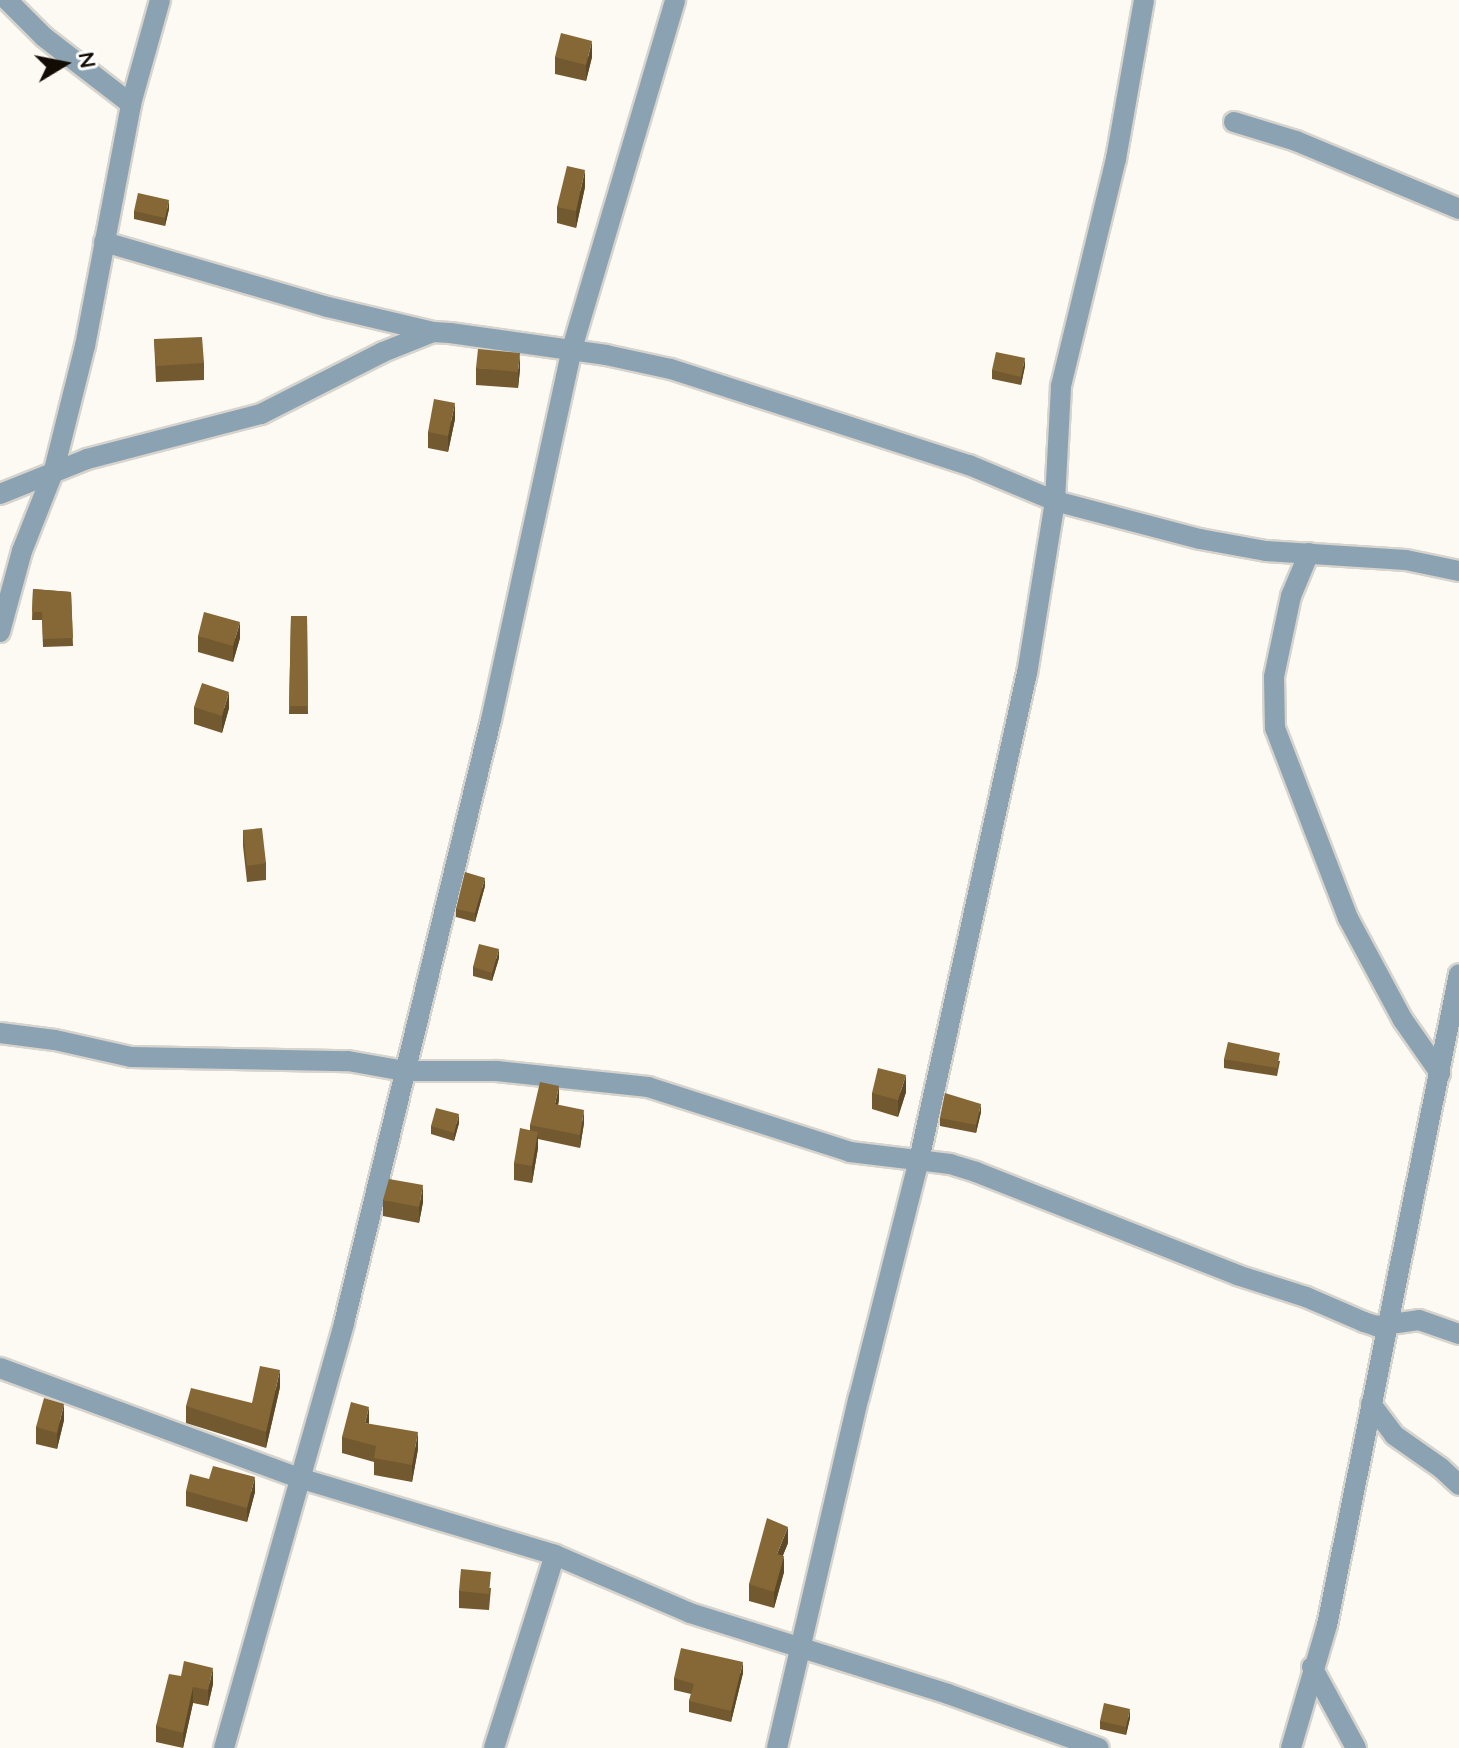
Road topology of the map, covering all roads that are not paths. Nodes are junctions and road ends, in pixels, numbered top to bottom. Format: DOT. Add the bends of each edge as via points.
graph roads {
  1 [pos="7,0"];
  2 [pos="160,0"];
  3 [pos="675,0"];
  4 [pos="1144,0"];
  5 [pos="131,104"];
  6 [pos="1234,122"];
  7 [pos="1459,209"];
  8 [pos="104,242"];
  9 [pos="433,332"];
  10 [pos="571,352"];
  11 [pos="54,470"];
  12 [pos="0,494"];
  13 [pos="1055,501"];
  14 [pos="1309,553"];
  15 [pos="1459,571"];
  16 [pos="0,632"];
  17 [pos="1459,974"];
  18 [pos="0,1033"];
  19 [pos="405,1071"];
  20 [pos="1440,1073"];
  21 [pos="919,1160"];
  22 [pos="1389,1325"];
  23 [pos="1459,1334"];
  24 [pos="0,1368"];
  25 [pos="1371,1404"];
  26 [pos="299,1478"];
  27 [pos="1459,1485"];
  28 [pos="555,1555"];
  29 [pos="799,1646"];
  30 [pos="1312,1667"];
  31 [pos="224,1748"];
  32 [pos="494,1748"];
  33 [pos="777,1748"];
  34 [pos="1099,1748"];
  35 [pos="1291,1748"];
  36 [pos="1356,1748"];
  1 -- 5 [label="street" via="44,37"];
  2 -- 5 [label="street"];
  3 -- 10 [label="street"];
  4 -- 13 [label="street" via="1116,159 1061,386"];
  5 -- 8 [label="street"];
  6 -- 7 [label="street" via="1296,141"];
  8 -- 9 [label="street"];
  8 -- 11 [label="street"];
  9 -- 10 [label="street"];
  9 -- 11 [label="street" via="261,414"];
  10 -- 13 [label="street" via="671,369 969,465"];
  10 -- 19 [label="street" via="491,720"];
  11 -- 12 [label="street"];
  11 -- 16 [label="street" via="22,551"];
  13 -- 14 [label="street" via="1200,539"];
  13 -- 21 [label="street" via="1027,674"];
  14 -- 15 [label="street" via="1406,560"];
  14 -- 20 [label="street" via="1291,596 1274,677 1275,728 1348,918 1403,1020"];
  17 -- 20 [label="street"];
  18 -- 19 [label="street" via="131,1057 271,1057 348,1061"];
  19 -- 21 [label="street" via="497,1071 623,1082 850,1152"];
  19 -- 26 [label="street" via="344,1323"];
  20 -- 22 [label="street"];
  21 -- 22 [label="street" via="976,1172 1237,1275 1364,1322"];
  21 -- 29 [label="street"];
  22 -- 23 [label="street" via="1419,1320"];
  22 -- 25 [label="street"];
  24 -- 26 [label="street"];
  25 -- 27 [label="street" via="1394,1435"];
  25 -- 30 [label="street" via="1327,1625"];
  26 -- 28 [label="street"];
  26 -- 31 [label="street"];
  28 -- 29 [label="street" via="690,1613"];
  28 -- 32 [label="street"];
  29 -- 33 [label="street"];
  29 -- 34 [label="street"];
  30 -- 35 [label="street"];
  30 -- 36 [label="street"];
}
